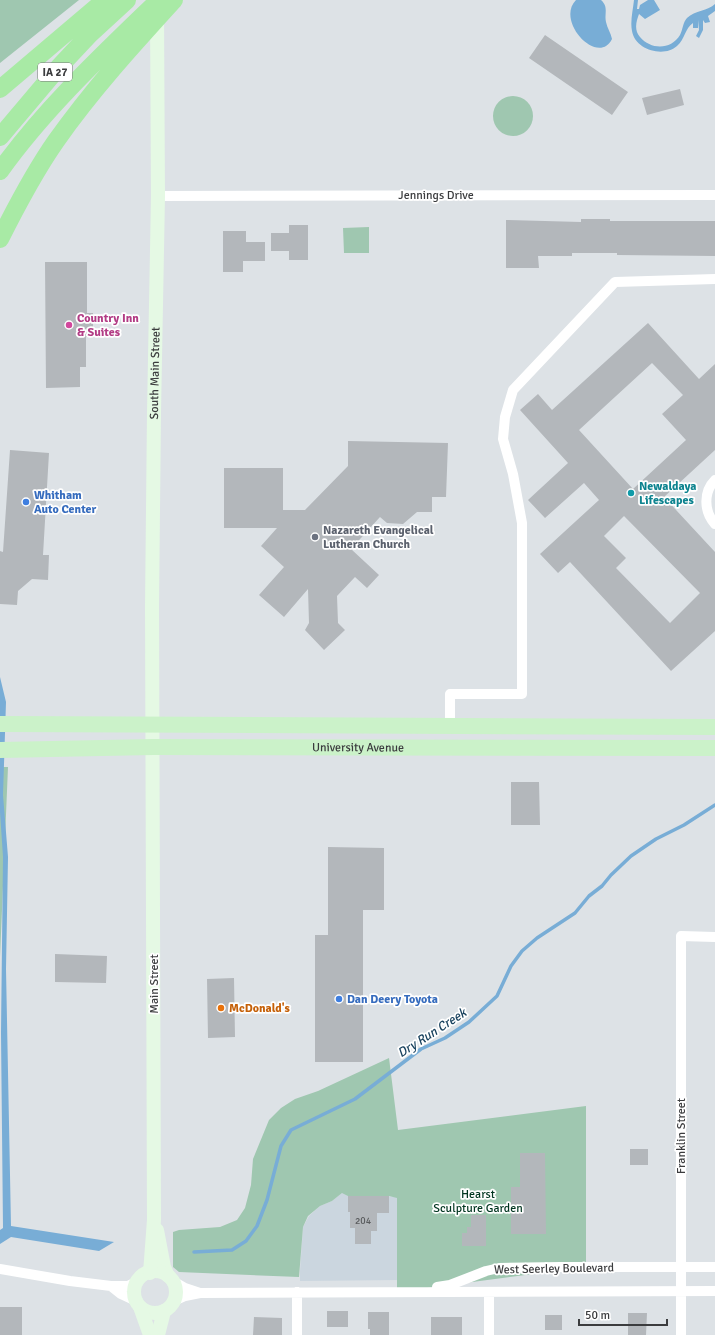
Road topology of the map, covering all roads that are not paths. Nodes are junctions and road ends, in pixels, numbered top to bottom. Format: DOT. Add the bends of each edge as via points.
graph roads {
  1 [pos="158,0"];
  2 [pos="174,0"];
  3 [pos="116,4"];
  4 [pos="0,89"];
  5 [pos="0,136"];
  6 [pos="0,172"];
  7 [pos="715,195"];
  8 [pos="158,196"];
  9 [pos="0,239"];
  10 [pos="715,279"];
  11 [pos="715,480"];
  12 [pos="715,524"];
  13 [pos="7,724"];
  14 [pos="153,724"];
  15 [pos="450,726"];
  16 [pos="715,727"];
  17 [pos="153,747"];
  18 [pos="715,748"];
  19 [pos="6,749"];
  20 [pos="715,936"];
  21 [pos="154,1220"];
  22 [pos="681,1267"];
  23 [pos="715,1267"];
  24 [pos="0,1269"];
  25 [pos="150,1273"];
  26 [pos="170,1278"];
  27 [pos="137,1281"];
  28 [pos="111,1286"];
  29 [pos="297,1292"];
  30 [pos="397,1292"];
  31 [pos="489,1292"];
  32 [pos="681,1292"];
  33 [pos="715,1292"];
  34 [pos="200,1293"];
  35 [pos="138,1304"];
  36 [pos="169,1306"];
  37 [pos="150,1335"];
  38 [pos="158,1335"];
  39 [pos="297,1335"];
  40 [pos="489,1335"];
  41 [pos="681,1335"];
  1 -- 6 [label="highway, IA 27" via="52,107"];
  1 -- 8 [label="main road, South Main Street"];
  2 -- 9 [label="highway" via="112,68 56,141"];
  3 -- 4 [label="highway"];
  3 -- 5 [label="highway, IA 27"];
  7 -- 8 [label="street, Jennings Drive"];
  8 -- 14 [label="main road, South Main Street"];
  10 -- 15 [label="street" via="614,282 513,390 504,418 503,439 513,474 522,523 522,694 450,694"];
  11 -- 12 [label="street" via="706,497 709,517"];
  13 -- 14 [label="main road, University Avenue"];
  14 -- 15 [label="main road, University Avenue"];
  14 -- 17 [label="main road, South Main Street"];
  15 -- 16 [label="main road, University Avenue"];
  17 -- 18 [label="main road, University Avenue"];
  17 -- 19 [label="main road, University Avenue"];
  17 -- 21 [label="main road, Main Street"];
  20 -- 22 [label="street, Franklin Street" via="681,936"];
  21 -- 25 [label="main road, Main Street"];
  21 -- 26 [label="main road, Main Street" via="164,1267"];
  22 -- 23 [label="street, West Seerley Boulevard"];
  22 -- 30 [label="street, West Seerley Boulevard" via="499,1268 450,1285"];
  22 -- 32 [label="street, Franklin Street"];
  24 -- 28 [label="street"];
  25 -- 26 [label="main road" via="162,1272"];
  25 -- 27 [label="main road"];
  26 -- 34 [label="street, West Seerley Boulevard" via="185,1288"];
  26 -- 36 [label="main road" via="175,1288"];
  27 -- 28 [label="street" via="128,1286"];
  27 -- 35 [label="main road" via="134,1294"];
  28 -- 35 [label="street"];
  29 -- 30 [label="street, West Seerley Boulevard"];
  29 -- 34 [label="street, West Seerley Boulevard"];
  29 -- 39 [label="street"];
  30 -- 31 [label="street, West Seerley Boulevard"];
  31 -- 32 [label="street, West Seerley Boulevard"];
  31 -- 40 [label="street"];
  32 -- 33 [label="street, West Seerley Boulevard"];
  32 -- 41 [label="street, Franklin Street"];
  34 -- 36 [label="street, West Seerley Boulevard" via="185,1296"];
  35 -- 36 [label="main road" via="145,1310 158,1313"];
  35 -- 37 [label="main road"];
  36 -- 38 [label="main road"];
}
